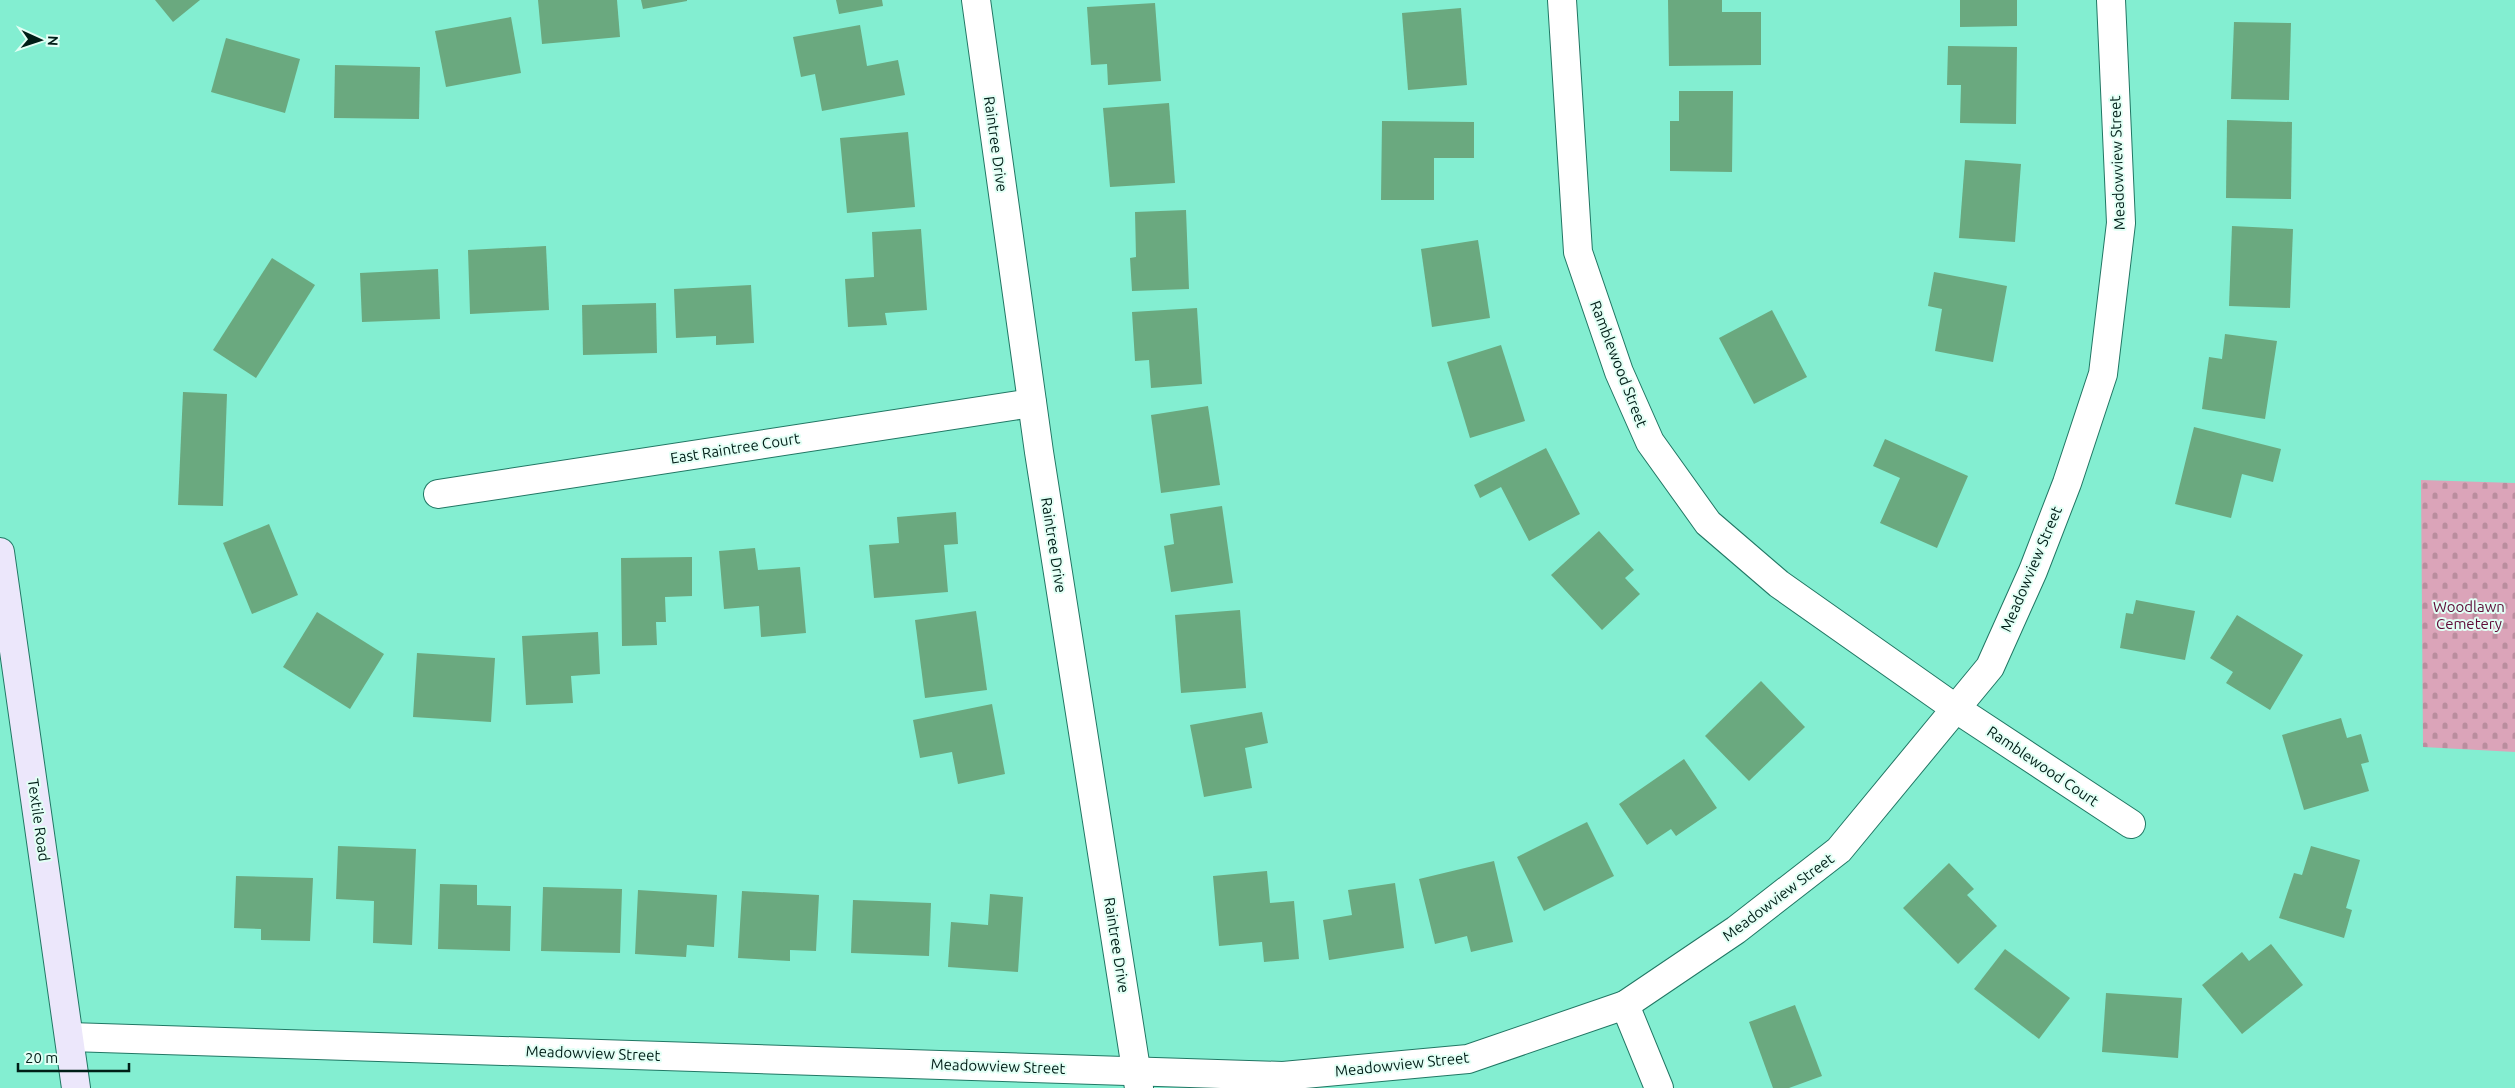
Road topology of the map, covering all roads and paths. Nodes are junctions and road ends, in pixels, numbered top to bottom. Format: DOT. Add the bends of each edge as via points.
graph roads {
  1 [pos="976,0"];
  2 [pos="1562,0"];
  3 [pos="2111,0"];
  4 [pos="1032,403"];
  5 [pos="438,494"];
  6 [pos="0,552"];
  7 [pos="1955,708"];
  8 [pos="2131,824"];
  9 [pos="1625,1005"];
  10 [pos="70,1037"];
  11 [pos="1138,1080"];
  12 [pos="76,1088"];
  13 [pos="1659,1088"];
  1 -- 4 [label="street, Raintree Drive"];
  2 -- 7 [label="street, Ramblewood Street" via="1578,252 1619,372 1650,442 1708,523 1779,584"];
  3 -- 7 [label="street, Meadowview Street" via="2121,223 2103,374 2067,483 2029,580 1990,667"];
  4 -- 5 [label="street, East Raintree Court"];
  4 -- 11 [label="street, Raintree Drive"];
  6 -- 10 [label="main road, Textile Road"];
  7 -- 8 [label="street, Ramblewood Court"];
  7 -- 9 [label="street, Meadowview Street" via="1839,850 1736,930"];
  9 -- 11 [label="street, Meadowview Street" via="1468,1060 1283,1076"];
  9 -- 13 [label="street"];
  10 -- 11 [label="street, Meadowview Street" via="1087,1069"];
  10 -- 12 [label="main road, Textile Road"];
}
